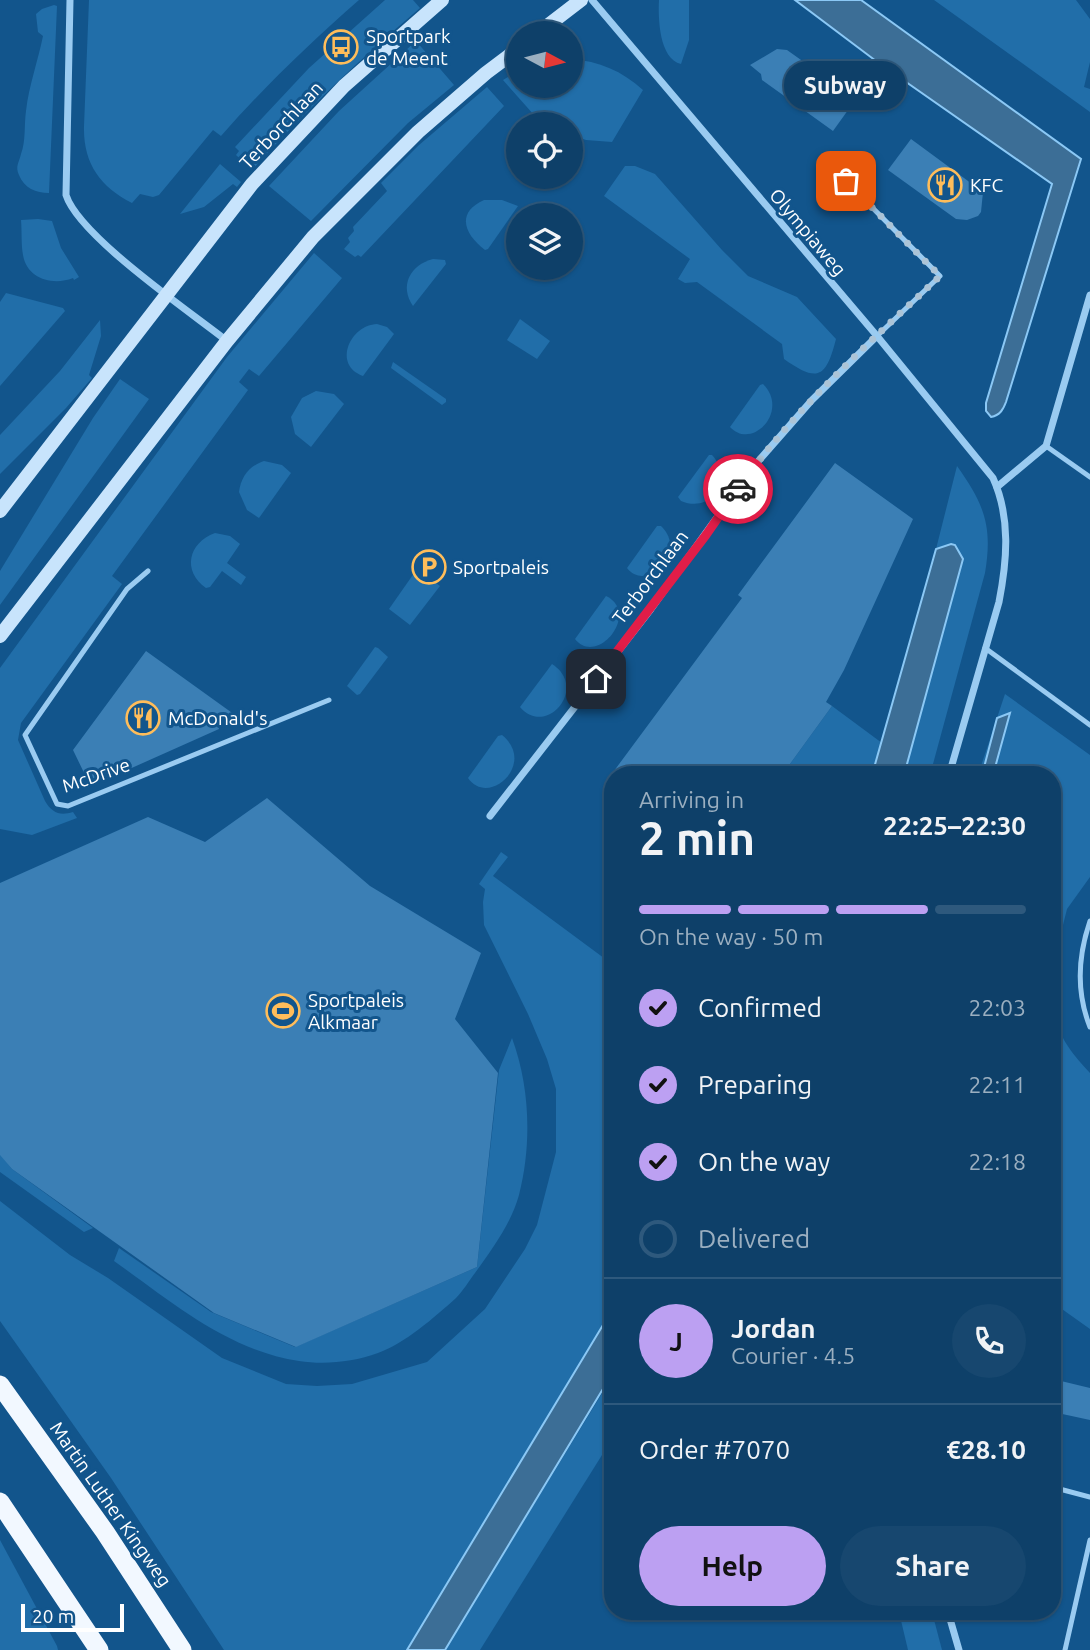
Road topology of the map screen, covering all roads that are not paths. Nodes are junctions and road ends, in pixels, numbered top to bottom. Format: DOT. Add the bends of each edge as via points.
graph roads {
  1 [pos="70,0"];
  2 [pos="442,0"];
  3 [pos="581,0"];
  4 [pos="592,0"];
  5 [pos="554,21"];
  6 [pos="506,58"];
  7 [pos="846,181"];
  8 [pos="166,294"];
  9 [pos="1090,295"];
  10 [pos="877,337"];
  11 [pos="227,341"];
  12 [pos="1046,446"];
  13 [pos="1090,477"];
  14 [pos="997,487"];
  15 [pos="0,510"];
  16 [pos="148,571"];
  17 [pos="0,636"];
  18 [pos="985,648"];
  19 [pos="329,700"];
  20 [pos="1090,725"];
  21 [pos="952,766"];
  22 [pos="490,816"];
  23 [pos="1090,921"];
  24 [pos="1090,1027"];
  25 [pos="0,1385"];
  26 [pos="1061,1490"];
  27 [pos="1090,1497"];
  28 [pos="0,1502"];
  29 [pos="1090,1540"];
  30 [pos="950,1620"];
  31 [pos="99,1650"];
  32 [pos="182,1650"];
  33 [pos="959,1650"];
  34 [pos="1065,1650"];
  1 -- 8 [label="street" via="66,195 89,230"];
  2 -- 8 [label="main road, Terborchlaan" via="344,86 295,137"];
  3 -- 5 [label="main road"];
  4 -- 10 [label="street, Olympiaweg"];
  6 -- 11 [label="main road" via="370,178 313,237"];
  7 -- 10 [label="lane" via="940,276"];
  8 -- 11 [label="street"];
  8 -- 15 [label="main road, Terborchlaan"];
  9 -- 12 [label="street"];
  10 -- 14 [label="street, Olympiaweg"];
  10 -- 22 [label="street, Terborchlaan" via="812,400 754,466"];
  11 -- 17 [label="main road"];
  12 -- 13 [label="lane"];
  12 -- 14 [label="street"];
  14 -- 18 [label="street, Olympiaweg" via="1004,515 1006,564"];
  16 -- 19 [label="lane, McDrive" via="127,589 25,735 57,804 68,806"];
  18 -- 20 [label="lane"];
  18 -- 21 [label="street, Olympiaweg"];
  23 -- 24 [label="lane" via="1079,981"];
  25 -- 32 [label="highway, Martin Luther Kingweg"];
  26 -- 27 [label="lane"];
  28 -- 31 [label="highway"];
  29 -- 34 [label="lane"];
  30 -- 33 [label="street"];
}
